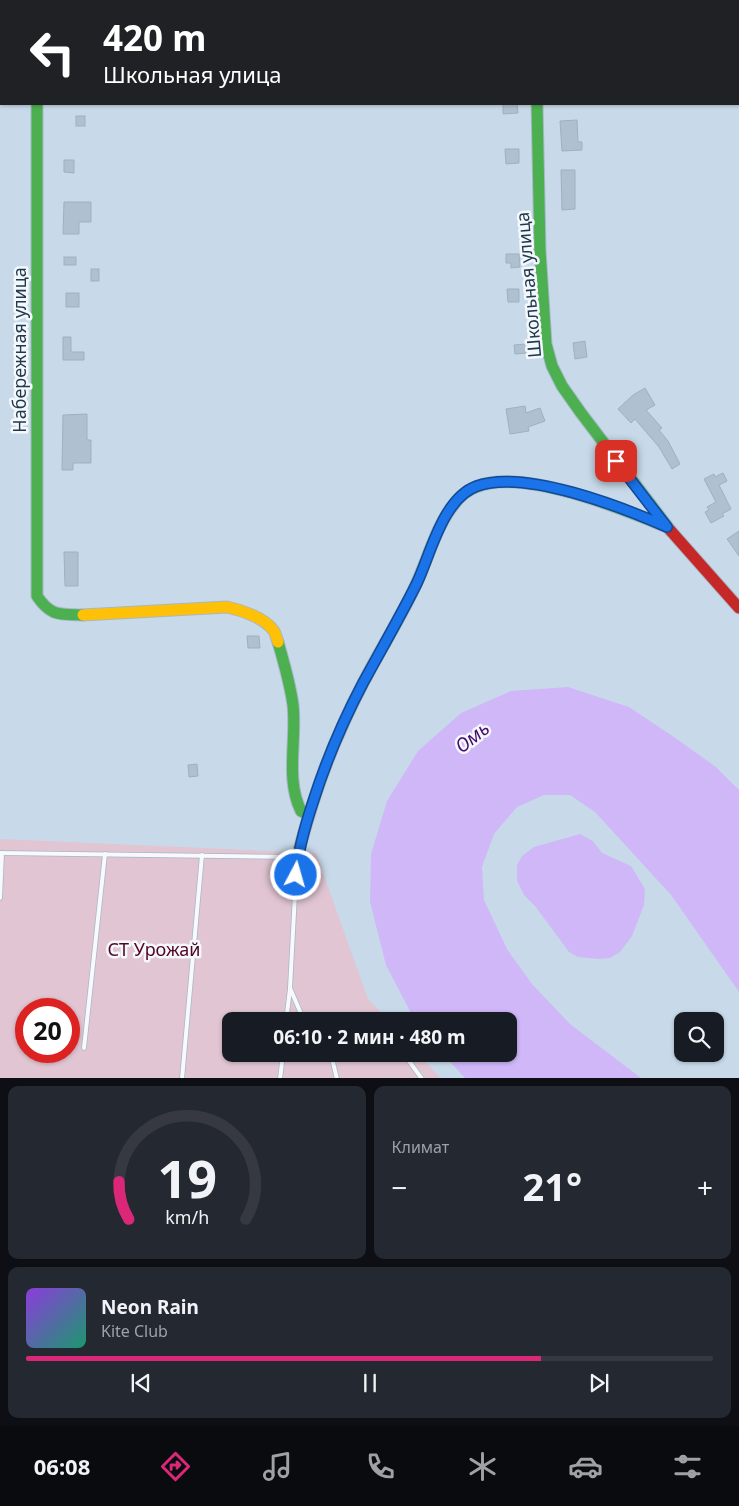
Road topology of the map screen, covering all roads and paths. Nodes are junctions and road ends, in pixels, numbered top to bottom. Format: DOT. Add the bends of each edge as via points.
graph roads {
  1 [pos="37,105"];
  2 [pos="537,105"];
  3 [pos="667,527"];
  4 [pos="739,608"];
  5 [pos="309,816"];
  6 [pos="1,853"];
  7 [pos="105,854"];
  8 [pos="202,855"];
  9 [pos="298,857"];
  10 [pos="0,898"];
  11 [pos="290,988"];
  12 [pos="289,1012"];
  13 [pos="300,1012"];
  14 [pos="84,1048"];
  15 [pos="281,1062"];
  16 [pos="333,1062"];
  17 [pos="410,1062"];
  18 [pos="182,1078"];
  19 [pos="280,1078"];
  20 [pos="337,1078"];
  21 [pos="422,1078"];
  1 -- 5 [label="street, Набережная улица" via="37,596 51,612 61,614 227,608 244,611 268,625 274,631 286,668 293,706 293,791 301,811"];
  2 -- 3 [label="street, Школьная улица" via="540,250 546,344 552,366 581,413"];
  3 -- 4 [label="street, Школьная улица"];
  3 -- 5 [label="street" via="602,502 520,482 477,486 461,496 443,522 417,582 341,728"];
  5 -- 9 [label="street"];
  6 -- 7 [label="lane"];
  6 -- 10 [label="lane"];
  7 -- 8 [label="lane"];
  7 -- 14 [label="lane"];
  8 -- 9 [label="lane"];
  8 -- 18 [label="lane"];
  9 -- 11 [label="lane"];
  11 -- 12 [label="lane"];
  11 -- 13 [label="lane"];
  15 -- 19 [label="lane"];
  16 -- 20 [label="lane"];
  17 -- 21 [label="lane"];
}
